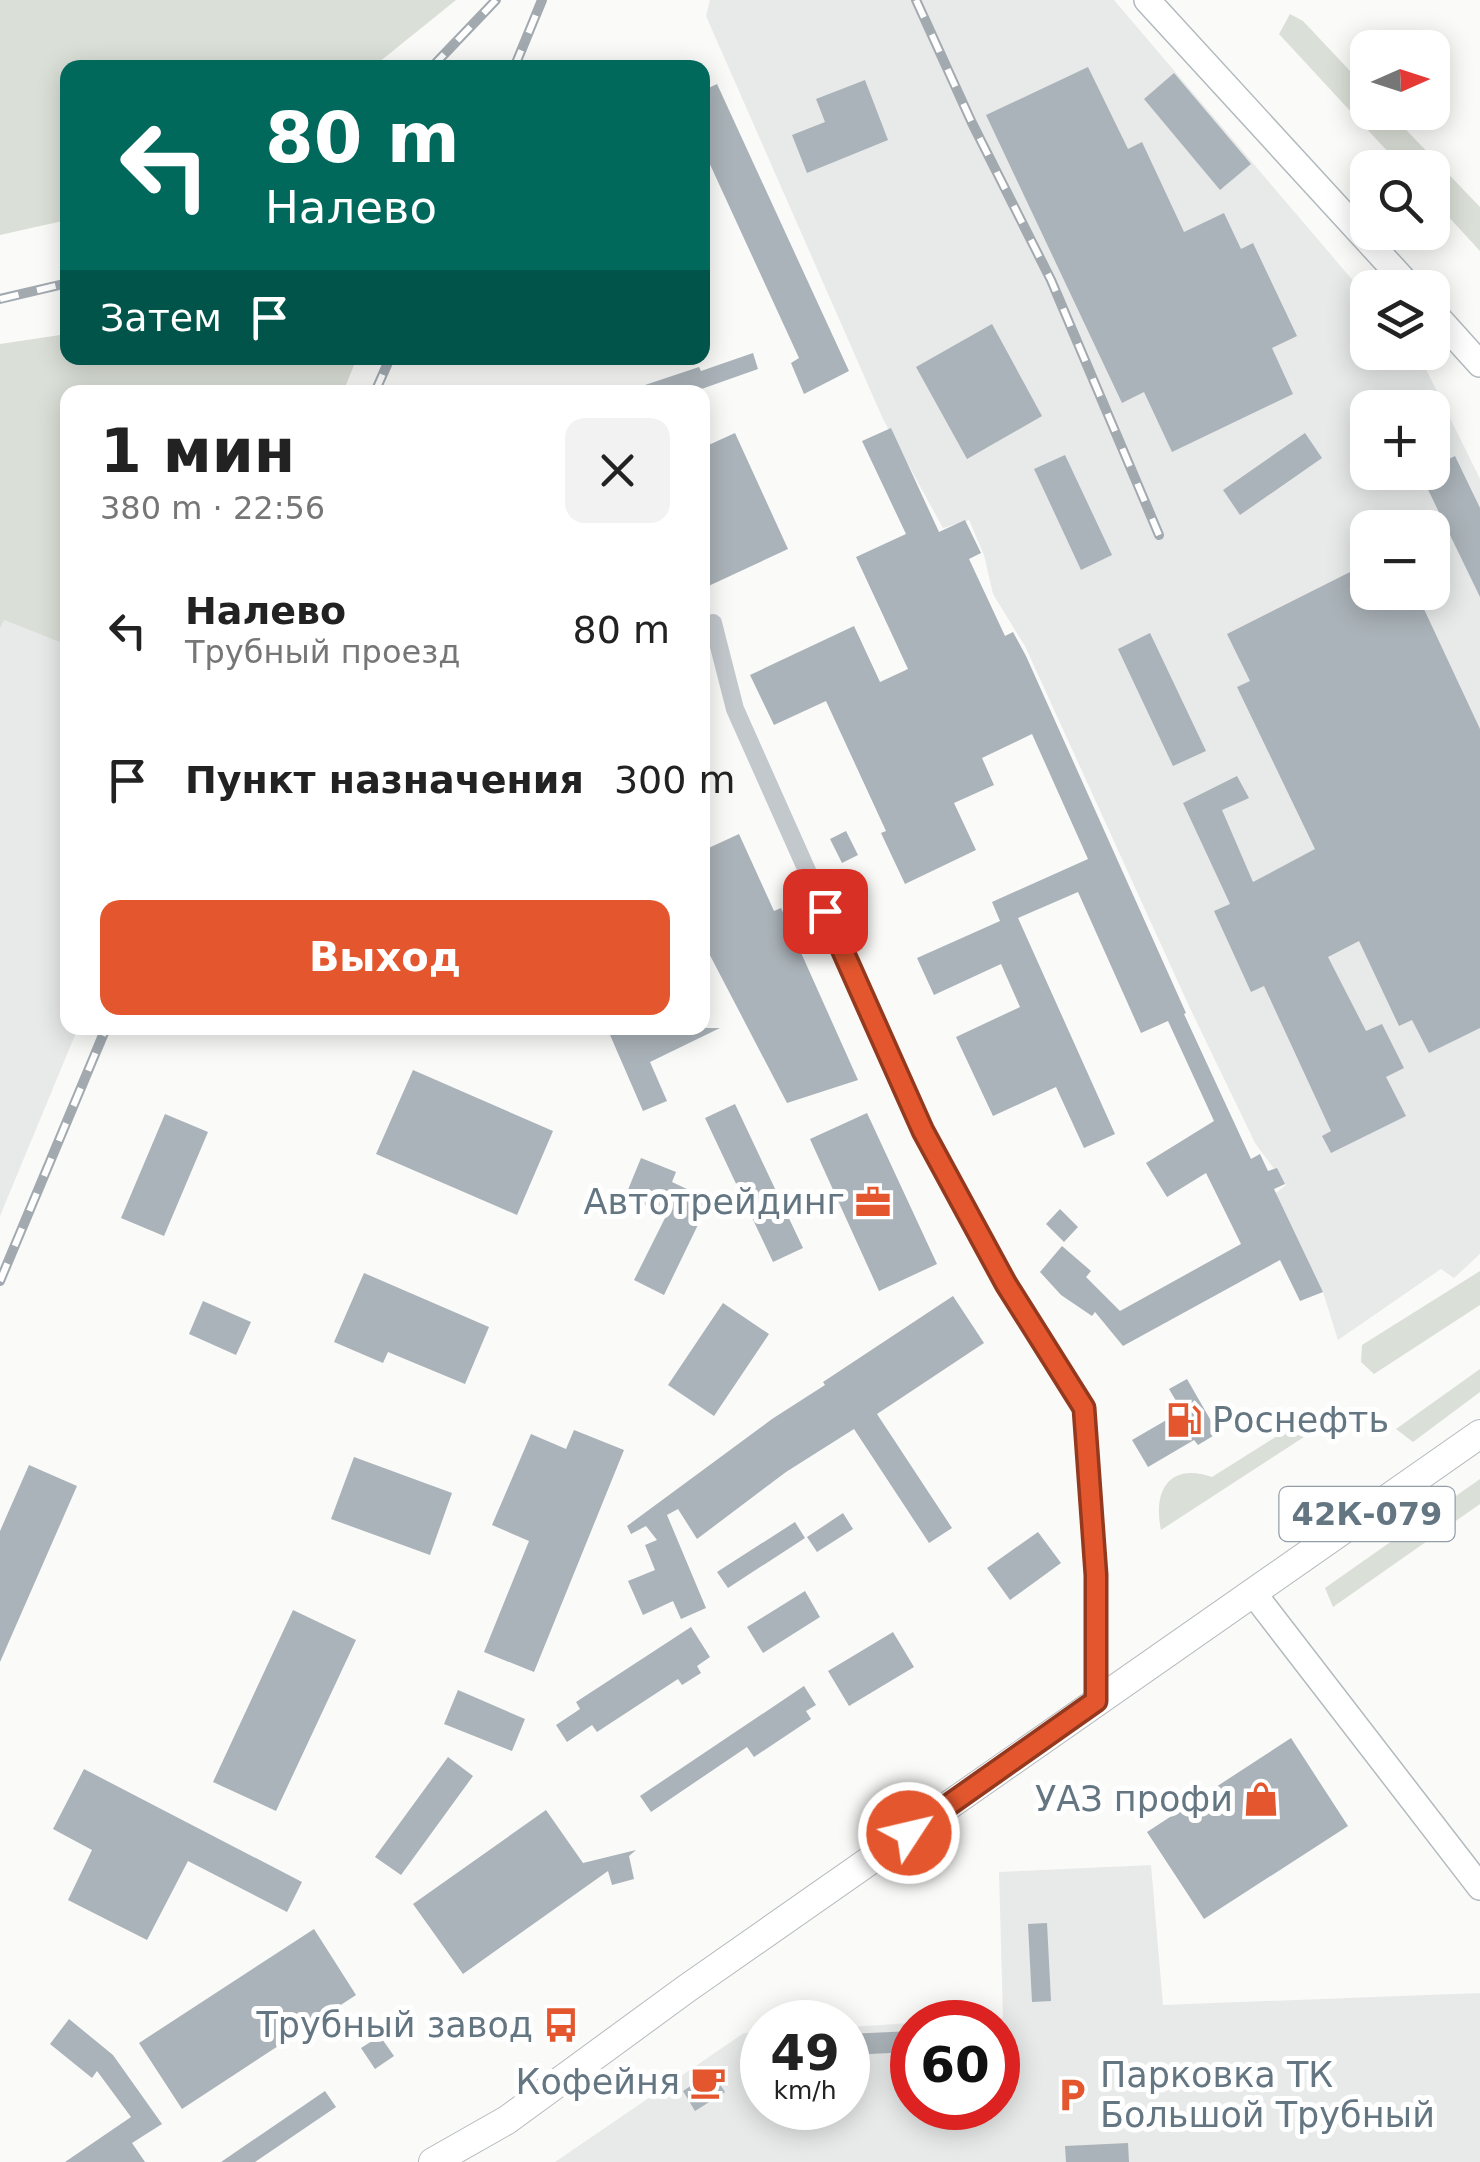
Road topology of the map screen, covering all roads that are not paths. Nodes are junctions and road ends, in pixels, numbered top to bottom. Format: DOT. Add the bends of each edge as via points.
graph roads {
  1 [pos="1147,0"];
  2 [pos="1394,270"];
  3 [pos="1450,331"];
  4 [pos="1480,364"];
  5 [pos="713,623"];
  6 [pos="1480,1434"];
  7 [pos="1254,1594"];
  8 [pos="1096,1701"];
  9 [pos="1480,1887"];
  10 [pos="433,2162"];
  1 -- 2 [label="street"];
  3 -- 4 [label="street"];
  5 -- 8 [label="street" via="736,709 923,1131 1006,1284 1084,1408 1096,1575"];
  6 -- 7 [label="main road, 42К-079"];
  7 -- 8 [label="main road, 42К-079"];
  7 -- 9 [label="street"];
  8 -- 10 [label="main road, 42К-079" via="518,2112"];
}
